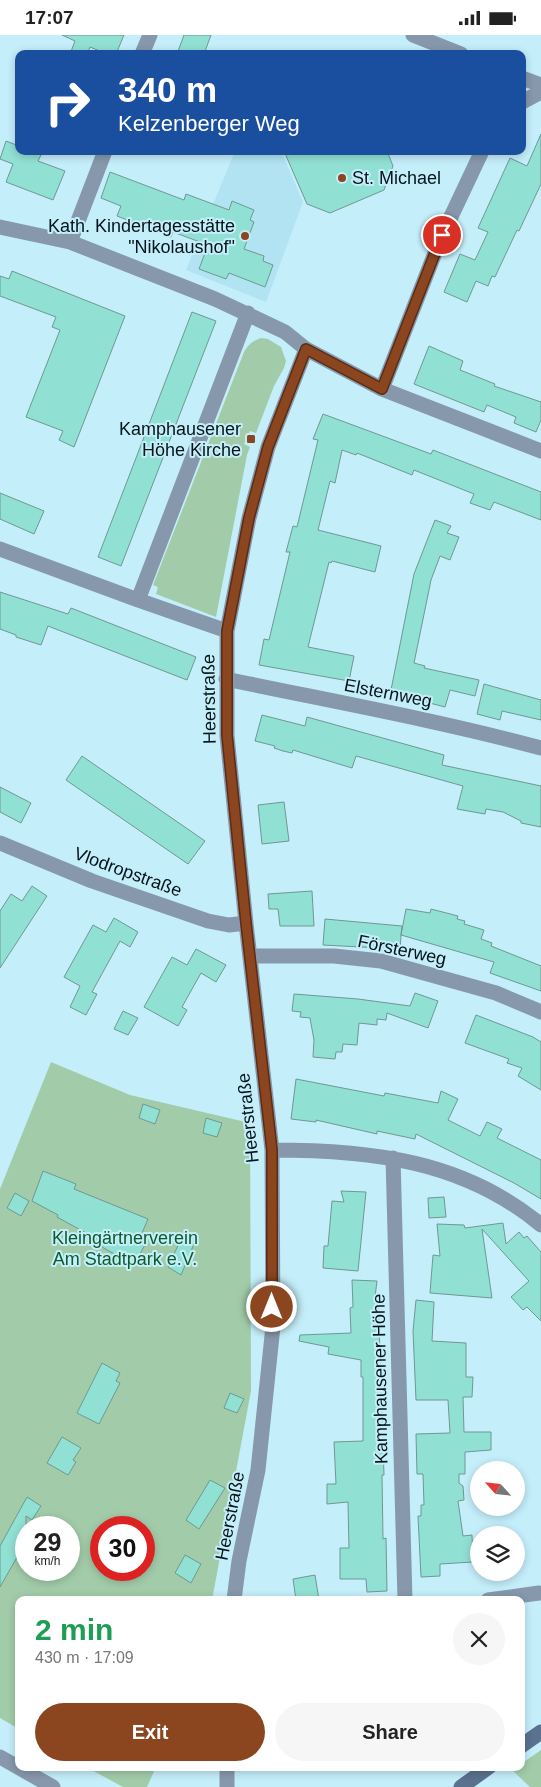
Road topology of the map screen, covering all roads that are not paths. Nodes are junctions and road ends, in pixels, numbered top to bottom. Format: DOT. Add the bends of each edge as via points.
graph roads {
  1 [pos="150,35"];
  2 [pos="413,35"];
  3 [pos="144,50"];
  4 [pos="451,50"];
  5 [pos="526,79"];
  6 [pos="541,85"];
  7 [pos="541,92"];
  8 [pos="526,100"];
  9 [pos="103,155"];
  10 [pos="480,155"];
  11 [pos="0,227"];
  12 [pos="70,242"];
  13 [pos="248,313"];
  14 [pos="306,349"];
  15 [pos="382,389"];
  16 [pos="541,451"];
  17 [pos="0,549"];
  18 [pos="138,600"];
  19 [pos="227,631"];
  20 [pos="226,679"];
  21 [pos="541,749"];
  22 [pos="0,843"];
  23 [pos="246,923"];
  24 [pos="250,956"];
  25 [pos="541,1011"];
  26 [pos="272,1150"];
  27 [pos="393,1158"];
  28 [pos="541,1225"];
  29 [pos="539,1593"];
  30 [pos="235,1596"];
  31 [pos="405,1596"];
  32 [pos="517,1596"];
  33 [pos="541,1732"];
  34 [pos="525,1743"];
  35 [pos="0,1757"];
  36 [pos="15,1765"];
  37 [pos="25,1771"];
  38 [pos="227,1771"];
  39 [pos="483,1771"];
  40 [pos="53,1787"];
  41 [pos="227,1787"];
  42 [pos="461,1787"];
  1 -- 3 [label="street"];
  2 -- 4 [label="street"];
  5 -- 6 [label="street"];
  7 -- 8 [label="street"];
  9 -- 12 [label="street"];
  10 -- 15 [label="street" via="440,240"];
  11 -- 12 [label="street"];
  12 -- 13 [label="street"];
  13 -- 14 [label="street" via="285,332"];
  13 -- 18 [label="street"];
  14 -- 15 [label="street"];
  14 -- 19 [label="street, Heerstraße" via="268,447 249,518"];
  15 -- 16 [label="street"];
  17 -- 18 [label="street, Heerstraße"];
  18 -- 19 [label="street, Heerstraße"];
  19 -- 20 [label="street, Heerstraße"];
  20 -- 21 [label="street, Elsternweg" via="410,717"];
  20 -- 23 [label="street, Heerstraße" via="227,735"];
  22 -- 23 [label="street, Vlodropstraße" via="92,881 208,921 229,925"];
  23 -- 24 [label="street, Heerstraße"];
  24 -- 25 [label="street, Försterweg" via="334,956 381,961 496,993"];
  24 -- 26 [label="street, Heerstraße"];
  26 -- 27 [label="street" via="322,1150"];
  26 -- 30 [label="street, Heerstraße" via="273,1326 258,1470"];
  27 -- 28 [label="street" via="433,1167 496,1193"];
  27 -- 31 [label="street, Kamphausener Höhe"];
  29 -- 32 [label="street"];
  33 -- 34 [label="main road"];
  35 -- 36 [label="street"];
  37 -- 40 [label="street"];
  38 -- 41 [label="street"];
  39 -- 42 [label="main road"];
}
